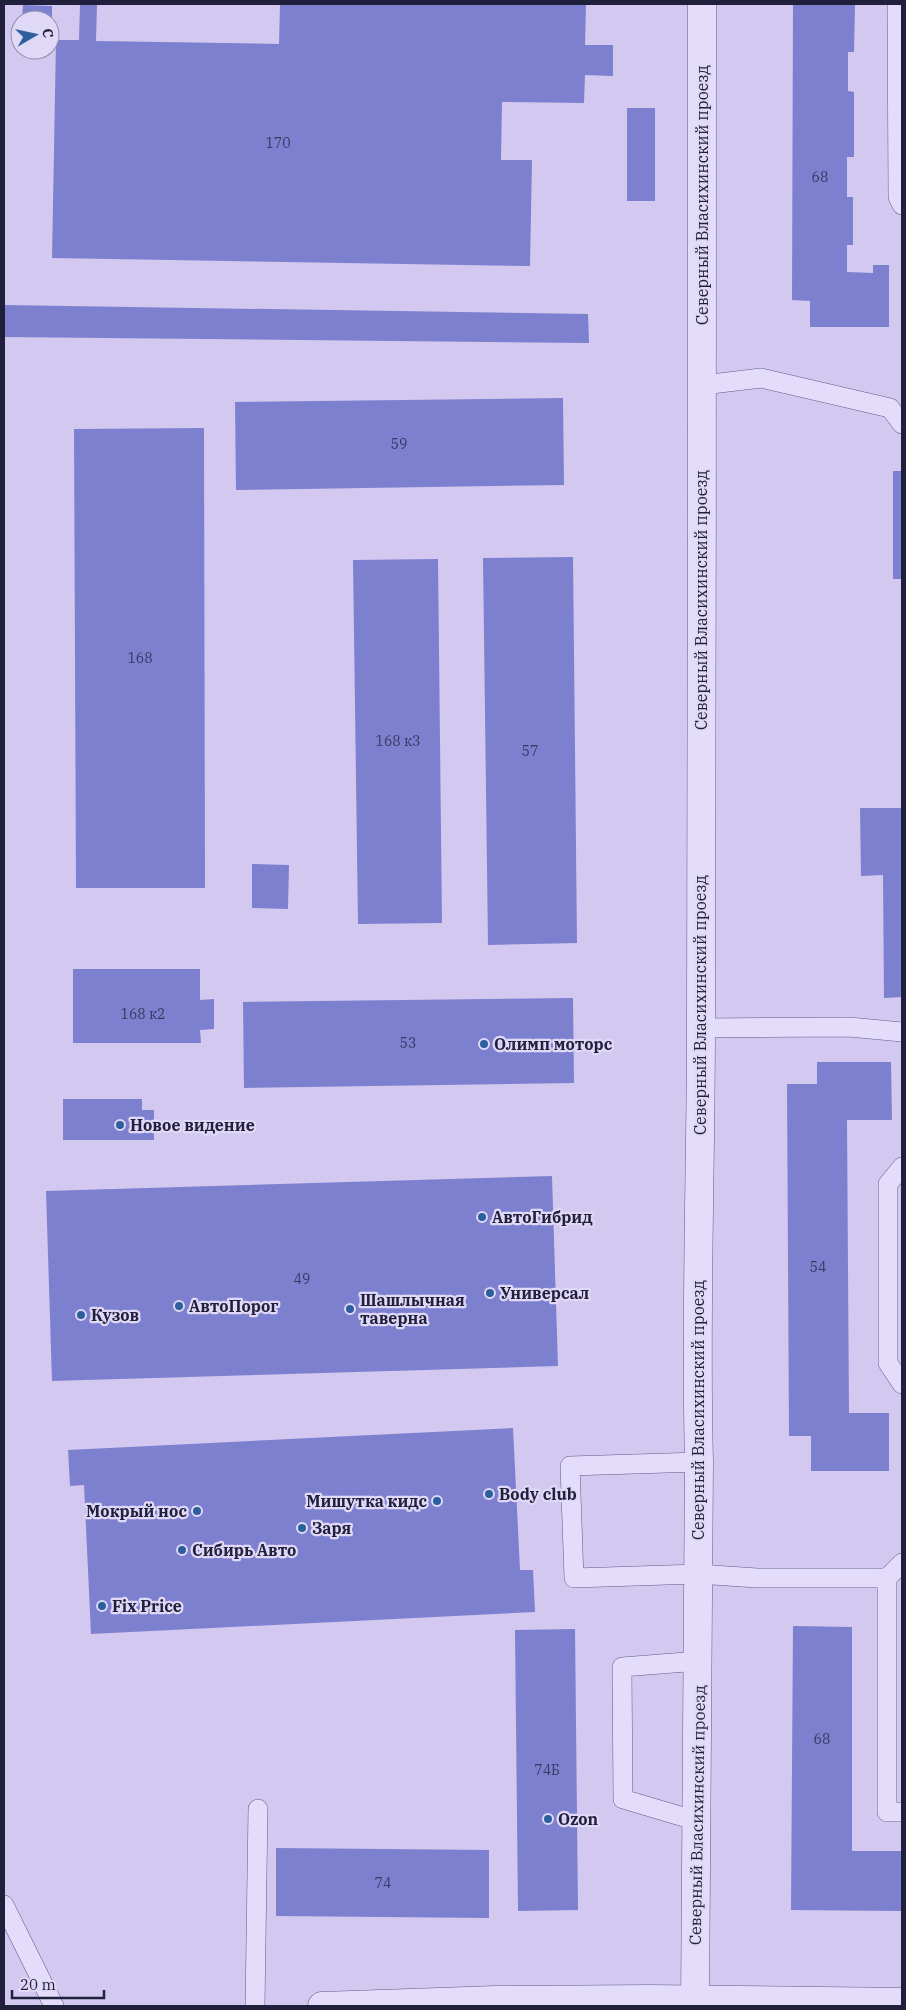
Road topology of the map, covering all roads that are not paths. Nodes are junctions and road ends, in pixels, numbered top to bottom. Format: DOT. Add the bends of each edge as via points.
graph roads {
  1 [pos="702,4"];
  2 [pos="897,4"];
  3 [pos="902,205"];
  4 [pos="703,385"];
  5 [pos="902,424"];
  6 [pos="701,1028"];
  7 [pos="902,1032"];
  8 [pos="902,1167"];
  9 [pos="902,1384"];
  10 [pos="699,1462"];
  11 [pos="902,1563"];
  12 [pos="698,1574"];
  13 [pos="887,1578"];
  14 [pos="698,1661"];
  15 [pos="258,1809"];
  16 [pos="902,1812"];
  17 [pos="698,1821"];
  18 [pos="4,1905"];
  19 [pos="902,2002"];
  20 [pos="695,2003"];
  21 [pos="54,2006"];
  22 [pos="255,2006"];
  23 [pos="322,2006"];
  1 -- 4 [label="street, Северный Власихинский проезд"];
  2 -- 3 [label="lane" via="898,197"];
  4 -- 5 [label="lane" via="760,378 890,408"];
  4 -- 6 [label="street, Северный Власихинский проезд"];
  6 -- 7 [label="lane" via="849,1027"];
  6 -- 10 [label="street, Северный Власихинский проезд"];
  8 -- 9 [label="lane" via="888,1184 888,1363"];
  10 -- 12 [label="street, Северный Власихинский проезд"];
  10 -- 12 [label="lane" via="570,1466 574,1578"];
  11 -- 13 [label="lane"];
  12 -- 13 [label="lane" via="757,1578"];
  12 -- 14 [label="street, Северный Власихинский проезд"];
  13 -- 16 [label="lane" via="887,1812"];
  14 -- 17 [label="street, Северный Власихинский проезд"];
  14 -- 17 [label="lane" via="622,1667 623,1799"];
  15 -- 22 [label="lane"];
  17 -- 20 [label="street, Северный Власихинский проезд"];
  18 -- 21 [label="lane"];
  19 -- 20 [label="street"];
  20 -- 23 [label="street" via="496,2000"];
}
